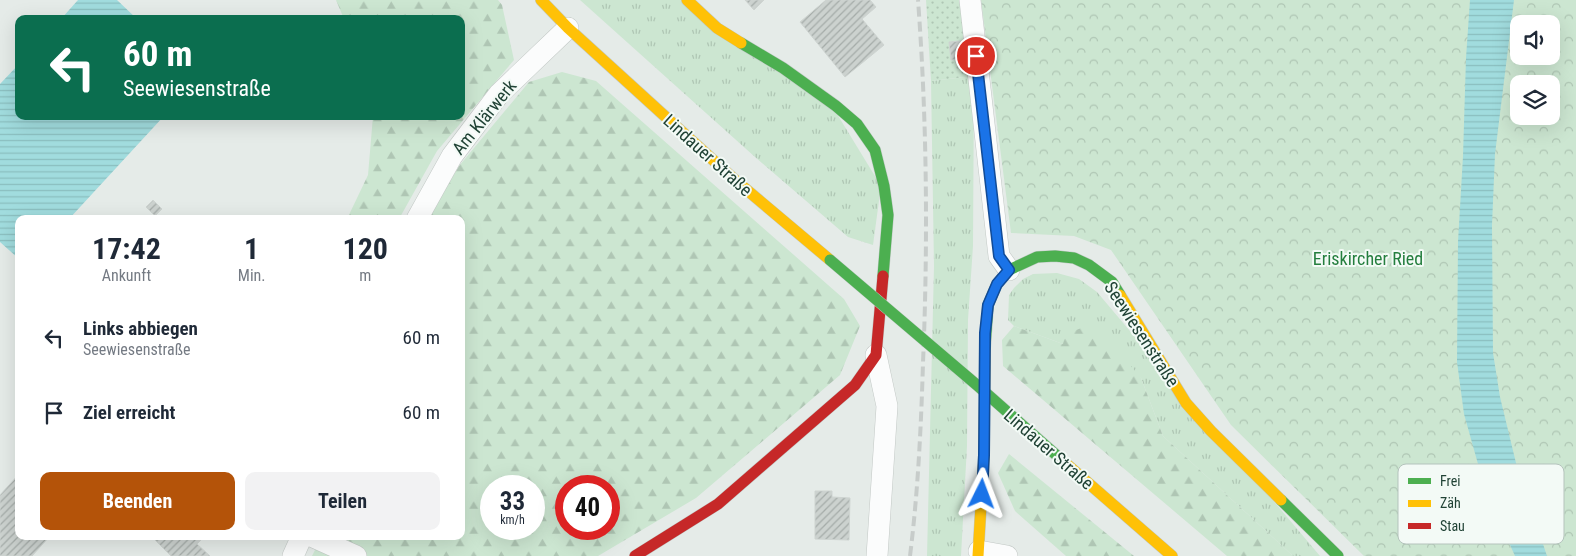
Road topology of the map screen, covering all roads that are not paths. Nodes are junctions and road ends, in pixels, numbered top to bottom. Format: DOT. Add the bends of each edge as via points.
graph roads {
  1 [pos="541,0"];
  2 [pos="686,0"];
  3 [pos="970,0"];
  4 [pos="568,28"];
  5 [pos="418,215"];
  6 [pos="1009,270"];
  7 [pos="876,355"];
  8 [pos="300,540"];
  9 [pos="320,540"];
  10 [pos="978,554"];
  11 [pos="293,556"];
  12 [pos="356,556"];
  13 [pos="635,556"];
  14 [pos="877,556"];
  15 [pos="1007,556"];
  16 [pos="1172,556"];
  17 [pos="1338,556"];
  1 -- 4 [label="street, Lindauer Straße"];
  2 -- 7 [label="street" via="717,28 783,68 836,106 857,124 875,150 888,215"];
  3 -- 6 [label="street" via="999,256"];
  4 -- 5 [label="street, Am Klärwerk" via="499,94 452,156"];
  4 -- 16 [label="street, Lindauer Straße, bridge" via="735,180"];
  6 -- 10 [label="street" via="997,284 987,314"];
  6 -- 17 [label="street, Seewiesenstraße" via="1037,257 1074,258 1112,282 1186,404"];
  7 -- 13 [label="street" via="854,385 718,504"];
  7 -- 14 [label="street" via="886,406"];
  8 -- 11 [label="street"];
  9 -- 12 [label="street"];
  10 -- 15 [label="street"];
}
